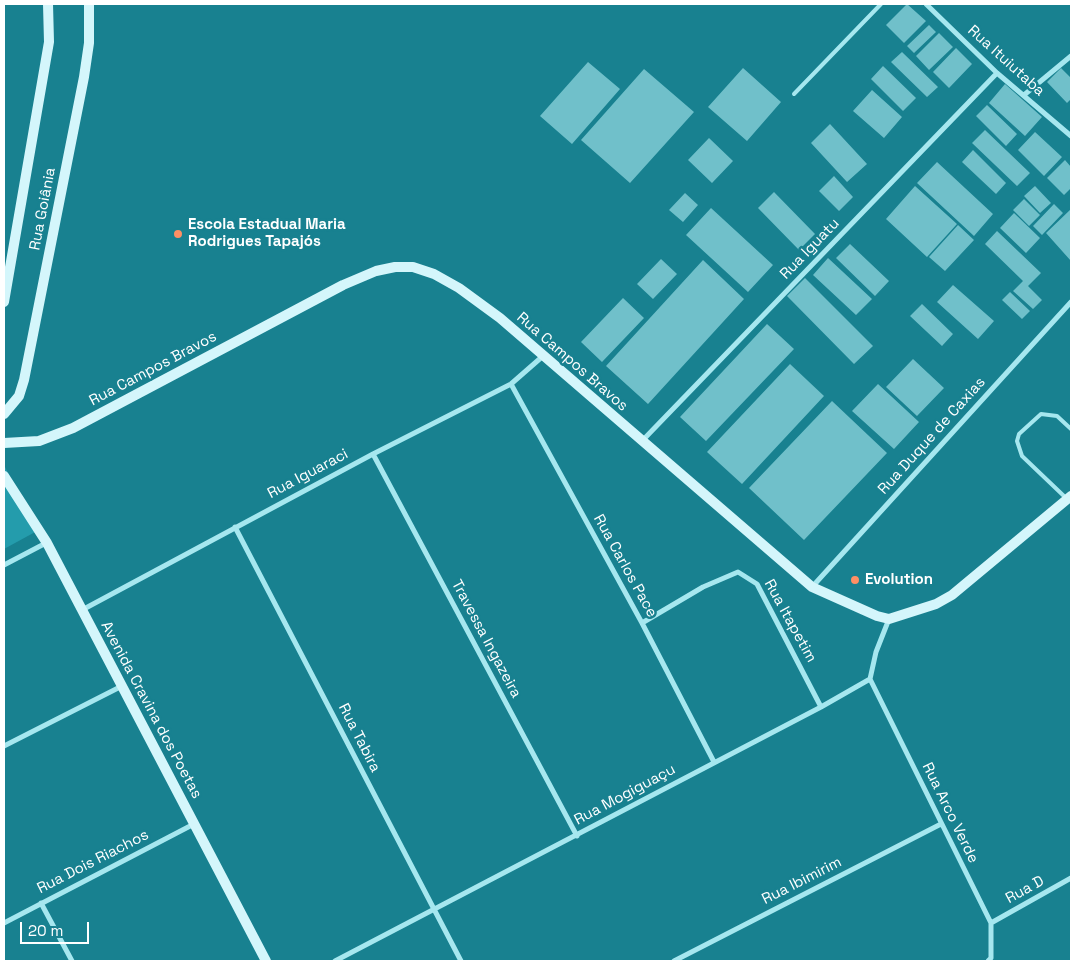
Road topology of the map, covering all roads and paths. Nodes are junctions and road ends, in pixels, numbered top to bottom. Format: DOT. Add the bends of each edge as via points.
graph roads {
  1 [pos="48,4"];
  2 [pos="89,4"];
  3 [pos="881,4"];
  4 [pos="926,4"];
  5 [pos="1071,56"];
  6 [pos="998,73"];
  7 [pos="794,94"];
  8 [pos="1024,95"];
  9 [pos="1071,136"];
  10 [pos="4,302"];
  11 [pos="1071,302"];
  12 [pos="543,356"];
  13 [pos="511,384"];
  14 [pos="4,414"];
  15 [pos="1071,429"];
  16 [pos="641,442"];
  17 [pos="4,443"];
  18 [pos="373,454"];
  19 [pos="4,476"];
  20 [pos="1069,497"];
  21 [pos="235,527"];
  22 [pos="47,542"];
  23 [pos="4,565"];
  24 [pos="812,587"];
  25 [pos="82,610"];
  26 [pos="889,619"];
  27 [pos="642,623"];
  28 [pos="870,679"];
  29 [pos="122,686"];
  30 [pos="821,707"];
  31 [pos="4,746"];
  32 [pos="714,762"];
  33 [pos="194,824"];
  34 [pos="942,824"];
  35 [pos="577,836"];
  36 [pos="1071,878"];
  37 [pos="41,903"];
  38 [pos="434,909"];
  39 [pos="991,922"];
  40 [pos="4,923"];
  41 [pos="72,961"];
  42 [pos="266,961"];
  43 [pos="335,961"];
  44 [pos="461,961"];
  45 [pos="674,961"];
  46 [pos="988,961"];
  1 -- 10 [label="street, Rua Goiânia" via="48,42"];
  2 -- 14 [label="street, Rua Goiânia" via="89,43 84,77 24,380 19,396"];
  3 -- 7 [label="lane"];
  4 -- 6 [label="street, Rua Ituiutaba"];
  5 -- 8 [label="street"];
  6 -- 8 [label="street, Rua Ituiutaba"];
  6 -- 16 [label="street, Rua Iguatu"];
  8 -- 9 [label="street, Rua Ituiutaba"];
  11 -- 24 [label="street, Rua Duque de Caxias"];
  12 -- 13 [label="street, Rua Iguaraci"];
  12 -- 16 [label="street, Rua Campos Bravos"];
  12 -- 17 [label="street, Rua Campos Bravos" via="459,288 413,267 395,267 343,285 73,428 39,441"];
  13 -- 18 [label="street, Rua Iguaraci"];
  13 -- 27 [label="street, Rua Carlos Pace"];
  15 -- 20 [label="lane" via="1057,416 1041,414 1017,441 1022,456"];
  16 -- 24 [label="street, Rua Campos Bravos"];
  18 -- 21 [label="street, Rua Iguaraci"];
  18 -- 35 [label="street, Travessa Ingazeira"];
  19 -- 22 [label="street, Avenida Cravina dos Poetas"];
  20 -- 26 [label="street" via="952,595 936,604"];
  21 -- 25 [label="street, Rua Iguaraci"];
  21 -- 38 [label="street, Rua Tabira"];
  22 -- 23 [label="street"];
  22 -- 25 [label="street, Avenida Cravina dos Poetas"];
  24 -- 26 [label="street, Rua Campos Bravos"];
  25 -- 29 [label="street, Avenida Cravina dos Poetas"];
  26 -- 28 [label="street"];
  27 -- 30 [label="street, Rua Itapetim" via="726,575 744,574 757,584"];
  27 -- 32 [label="street, Rua Carlos Pace"];
  28 -- 30 [label="street, Rua Mogiguaçu"];
  28 -- 34 [label="street, Rua Arco Verde"];
  29 -- 31 [label="street"];
  29 -- 33 [label="street, Avenida Cravina dos Poetas"];
  30 -- 32 [label="street, Rua Mogiguaçu"];
  32 -- 35 [label="street, Rua Mogiguaçu"];
  33 -- 37 [label="street, Rua Dois Riachos"];
  33 -- 42 [label="street, Avenida Cravina dos Poetas"];
  34 -- 39 [label="street, Rua Arco Verde"];
  34 -- 45 [label="street, Rua Ibimirim"];
  35 -- 38 [label="street, Rua Mogiguaçu"];
  36 -- 39 [label="street, Rua D"];
  37 -- 40 [label="street, Rua Dois Riachos"];
  37 -- 41 [label="street"];
  38 -- 43 [label="street, Rua Mogiguaçu"];
  38 -- 44 [label="street, Rua Tabira"];
  39 -- 46 [label="street, Rua Arco Verde" via="991,958"];
}
